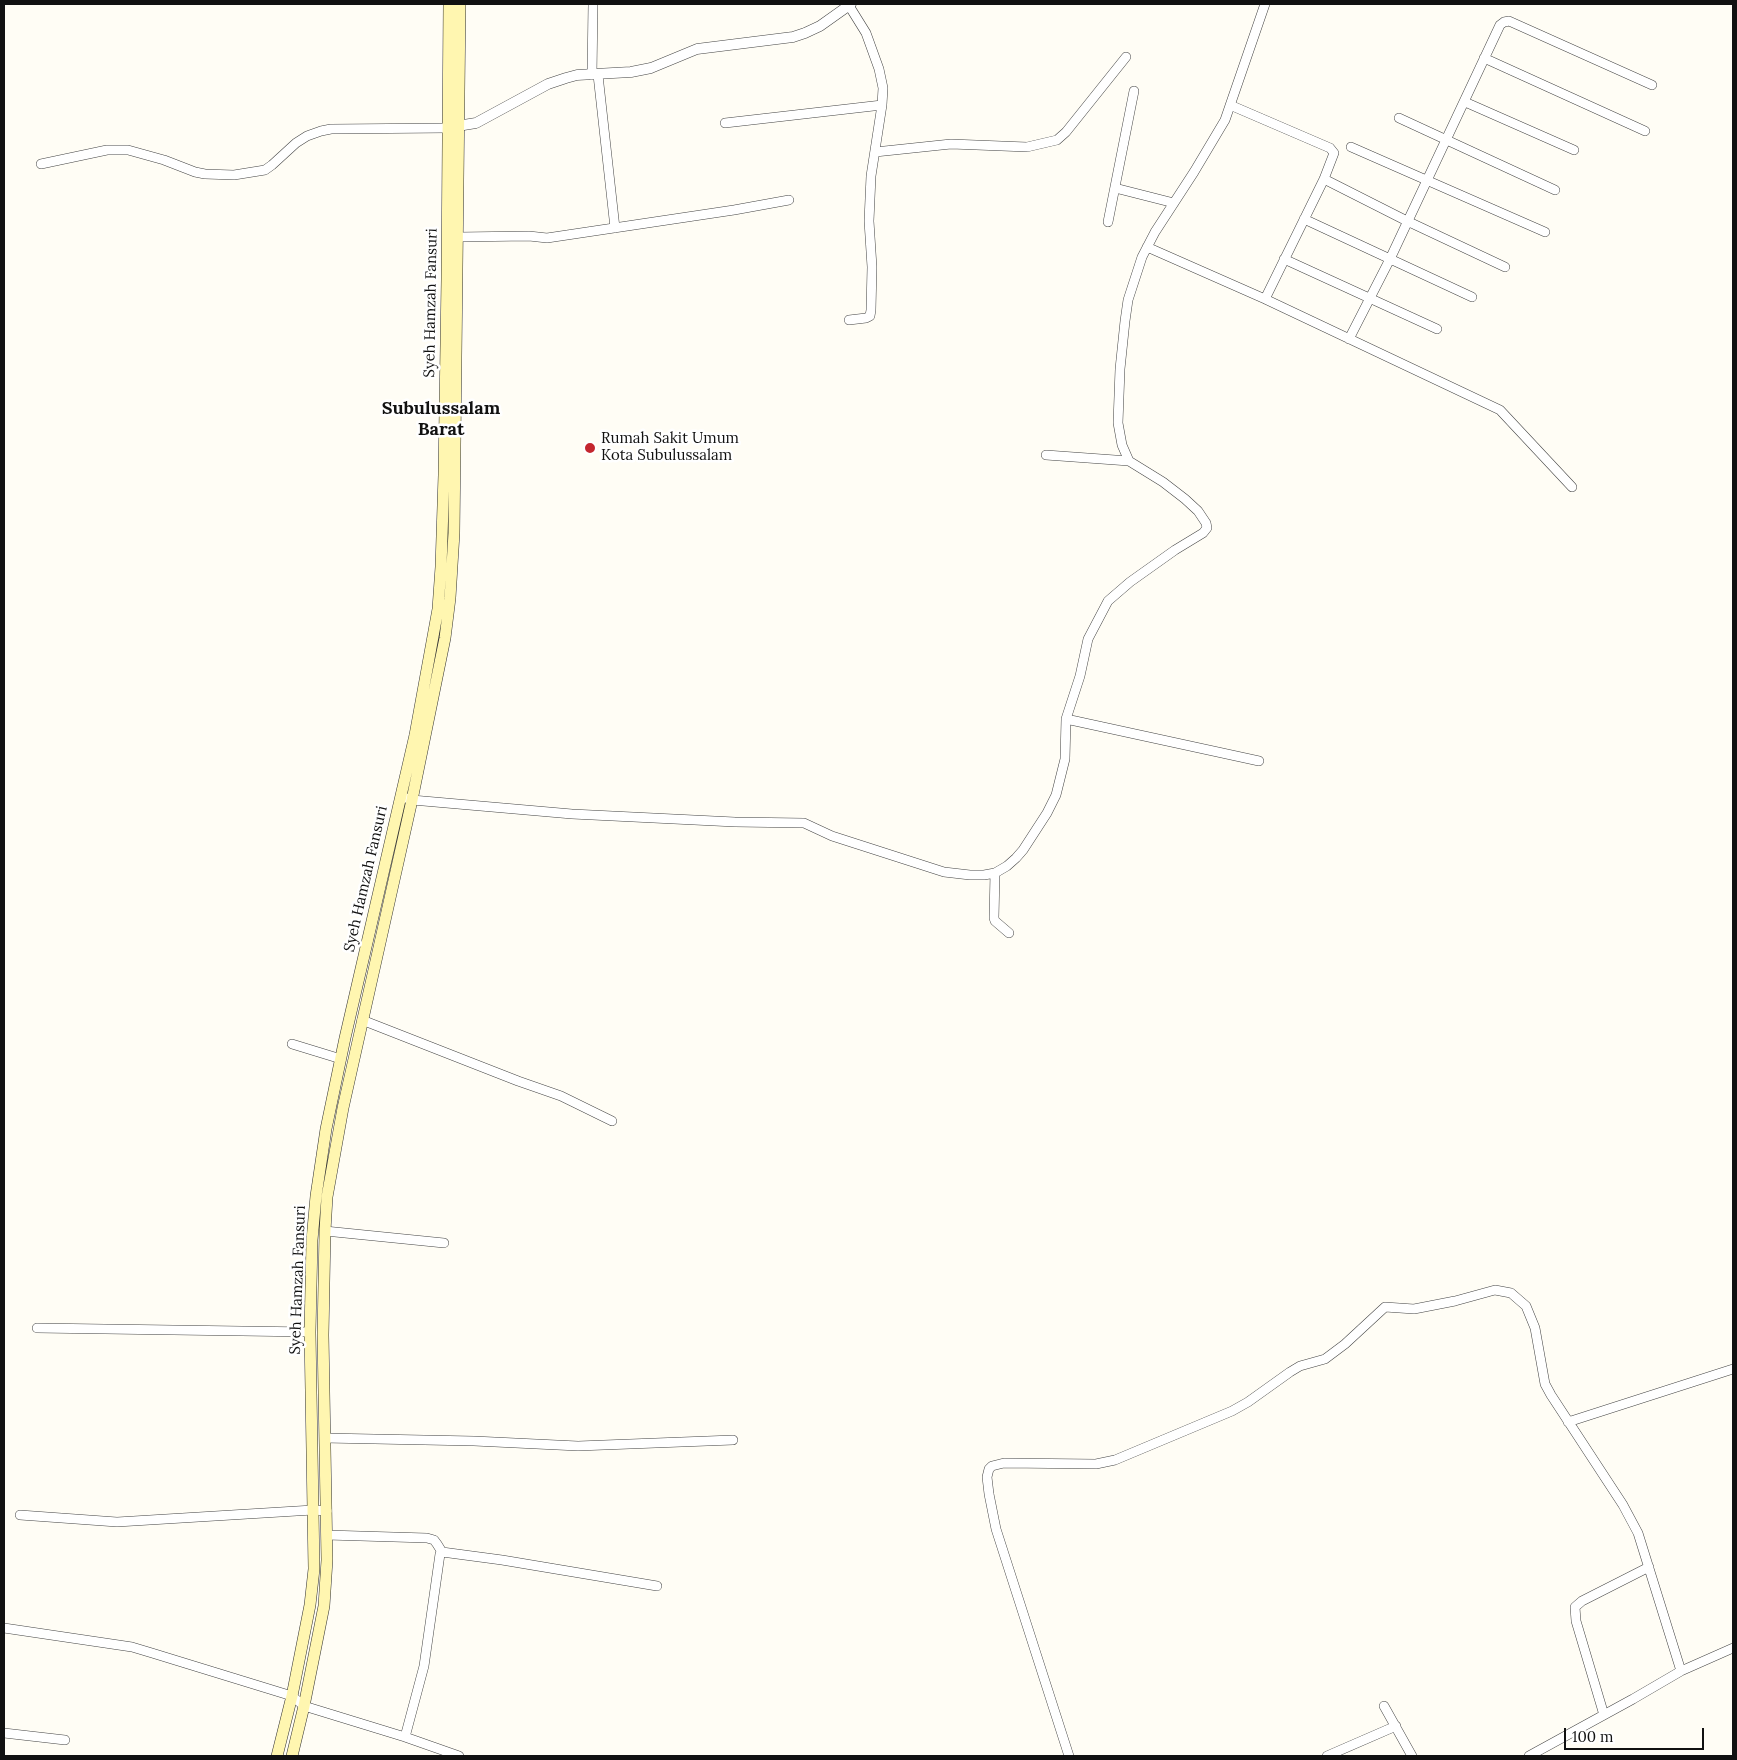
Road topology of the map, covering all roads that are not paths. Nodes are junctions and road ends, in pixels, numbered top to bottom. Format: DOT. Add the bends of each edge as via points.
graph roads {
  1 [pos="449,4"];
  2 [pos="460,4"];
  3 [pos="593,4"];
  4 [pos="849,4"];
  5 [pos="1265,4"];
  6 [pos="1126,58"];
  7 [pos="1484,58"];
  8 [pos="595,75"];
  9 [pos="1652,85"];
  10 [pos="1134,90"];
  11 [pos="1465,102"];
  12 [pos="1230,105"];
  13 [pos="882,106"];
  14 [pos="1399,118"];
  15 [pos="725,123"];
  16 [pos="453,127"];
  17 [pos="1645,130"];
  18 [pos="1446,140"];
  19 [pos="1351,147"];
  20 [pos="1574,150"];
  21 [pos="875,152"];
  22 [pos="41,164"];
  23 [pos="1324,179"];
  24 [pos="1426,180"];
  25 [pos="1115,188"];
  26 [pos="1555,190"];
  27 [pos="789,200"];
  28 [pos="1174,203"];
  29 [pos="1304,220"];
  30 [pos="1407,221"];
  31 [pos="1108,222"];
  32 [pos="615,228"];
  33 [pos="1545,232"];
  34 [pos="458,237"];
  35 [pos="1147,247"];
  36 [pos="1284,259"];
  37 [pos="1390,260"];
  38 [pos="1505,267"];
  39 [pos="1472,297"];
  40 [pos="1265,298"];
  41 [pos="1370,298"];
  42 [pos="849,320"];
  43 [pos="1437,329"];
  44 [pos="1349,339"];
  45 [pos="1046,455"];
  46 [pos="1129,461"];
  47 [pos="1572,487"];
  48 [pos="447,570"];
  49 [pos="1066,719"];
  50 [pos="1259,761"];
  51 [pos="407,798"];
  52 [pos="995,873"];
  53 [pos="1009,933"];
  54 [pos="362,1020"];
  55 [pos="292,1044"];
  56 [pos="341,1059"];
  57 [pos="612,1121"];
  58 [pos="325,1231"];
  59 [pos="444,1243"];
  60 [pos="312,1256"];
  61 [pos="324,1259"];
  62 [pos="37,1328"];
  63 [pos="310,1332"];
  64 [pos="1733,1369"];
  65 [pos="1568,1422"];
  66 [pos="325,1438"];
  67 [pos="733,1440"];
  68 [pos="313,1510"];
  69 [pos="326,1511"];
  70 [pos="20,1515"];
  71 [pos="327,1535"];
  72 [pos="442,1552"];
  73 [pos="1649,1567"];
  74 [pos="657,1586"];
  75 [pos="4,1628"];
  76 [pos="1733,1648"];
  77 [pos="1681,1671"];
  78 [pos="292,1696"];
  79 [pos="304,1706"];
  80 [pos="1384,1706"];
  81 [pos="1604,1715"];
  82 [pos="1396,1726"];
  83 [pos="4,1733"];
  84 [pos="405,1737"];
  85 [pos="65,1740"];
  86 [pos="277,1756"];
  87 [pos="292,1756"];
  88 [pos="459,1756"];
  89 [pos="1069,1756"];
  90 [pos="1326,1756"];
  91 [pos="1412,1756"];
  92 [pos="1529,1756"];
  1 -- 16 [label="main road, Syeh Hamzah Fansuri"];
  2 -- 16 [label="main road, Syeh Hamzah Fansuri"];
  3 -- 8 [label="street"];
  4 -- 8 [label="street" via="820,26 799,35 707,47 641,71"];
  4 -- 13 [label="street" via="863,26 879,69"];
  5 -- 12 [label="street"];
  6 -- 21 [label="street" via="1057,140 1027,147 951,144"];
  7 -- 9 [label="street" via="1500,24 1509,21"];
  7 -- 11 [label="street"];
  7 -- 17 [label="street"];
  8 -- 16 [label="street" via="577,75 556,81 476,123"];
  8 -- 32 [label="street"];
  10 -- 25 [label="street"];
  11 -- 18 [label="street"];
  11 -- 20 [label="street"];
  12 -- 23 [label="street" via="1330,148 1334,156"];
  12 -- 28 [label="street" via="1218,132"];
  13 -- 15 [label="street"];
  13 -- 21 [label="street"];
  14 -- 18 [label="street"];
  16 -- 22 [label="street" via="321,131 296,143 265,170 234,175 200,173 128,150 107,150"];
  16 -- 34 [label="main road, Syeh Hamzah Fansuri"];
  16 -- 48 [label="main road, Syeh Hamzah Fansuri" via="447,279"];
  18 -- 24 [label="street"];
  18 -- 26 [label="street"];
  19 -- 24 [label="street"];
  21 -- 42 [label="street" via="871,176 871,310 866,318"];
  23 -- 29 [label="street"];
  23 -- 30 [label="street"];
  24 -- 30 [label="street"];
  24 -- 33 [label="street"];
  25 -- 28 [label="street"];
  25 -- 31 [label="street"];
  27 -- 32 [label="street"];
  28 -- 35 [label="street"];
  29 -- 36 [label="street"];
  29 -- 37 [label="street"];
  30 -- 37 [label="street"];
  30 -- 38 [label="street"];
  32 -- 34 [label="street" via="547,238"];
  34 -- 48 [label="main road, Syeh Hamzah Fansuri" via="454,533"];
  35 -- 40 [label="street"];
  35 -- 46 [label="street" via="1128,300 1120,369 1118,429"];
  36 -- 40 [label="street"];
  36 -- 41 [label="street"];
  37 -- 39 [label="street"];
  37 -- 41 [label="street"];
  40 -- 44 [label="street"];
  41 -- 43 [label="street"];
  41 -- 44 [label="street"];
  44 -- 47 [label="street" via="1500,410"];
  45 -- 46 [label="street"];
  46 -- 49 [label="street" via="1185,499 1198,511 1207,528 1108,601 1088,639"];
  48 -- 51 [label="main road, Syeh Hamzah Fansuri" via="445,638"];
  49 -- 50 [label="street"];
  49 -- 52 [label="street" via="1065,759 1048,813 1023,850"];
  51 -- 52 [label="street" via="572,814 804,823 832,836 944,872"];
  51 -- 54 [label="main road, Syeh Hamzah Fansuri"];
  51 -- 56 [label="main road, Syeh Hamzah Fansuri"];
  52 -- 53 [label="street" via="994,918"];
  54 -- 57 [label="street" via="561,1096"];
  54 -- 58 [label="main road, Syeh Hamzah Fansuri" via="341,1116 327,1197"];
  55 -- 56 [label="street"];
  56 -- 60 [label="main road, Syeh Hamzah Fansuri" via="316,1196"];
  58 -- 59 [label="street"];
  58 -- 61 [label="main road, Syeh Hamzah Fansuri"];
  60 -- 61 [label="main road"];
  60 -- 63 [label="main road, Syeh Hamzah Fansuri"];
  61 -- 66 [label="main road, Syeh Hamzah Fansuri"];
  62 -- 63 [label="street"];
  63 -- 68 [label="main road, Syeh Hamzah Fansuri"];
  64 -- 65 [label="street"];
  65 -- 73 [label="street" via="1623,1505 1638,1533"];
  65 -- 89 [label="street" via="1545,1384 1535,1328 1526,1306 1511,1293 1495,1290 1414,1309 1385,1308 1333,1355 1300,1366 1232,1410 1115,1460 1096,1464 1004,1463 992,1466 987,1477 996,1529"];
  66 -- 67 [label="street" via="578,1446"];
  66 -- 69 [label="main road, Syeh Hamzah Fansuri"];
  68 -- 69 [label="street"];
  68 -- 70 [label="street" via="117,1522"];
  68 -- 78 [label="main road, Syeh Hamzah Fansuri" via="314,1569 310,1605"];
  69 -- 71 [label="main road, Syeh Hamzah Fansuri"];
  71 -- 72 [label="street" via="427,1538 434,1540"];
  71 -- 79 [label="main road, Syeh Hamzah Fansuri" via="324,1606"];
  72 -- 74 [label="street"];
  72 -- 84 [label="street" via="424,1666"];
  73 -- 77 [label="street"];
  73 -- 81 [label="street" via="1575,1607 1576,1621"];
  75 -- 78 [label="street" via="132,1647"];
  76 -- 77 [label="street"];
  77 -- 81 [label="street"];
  78 -- 79 [label="street"];
  78 -- 86 [label="main road, Syeh Hamzah Fansuri"];
  79 -- 84 [label="street"];
  79 -- 87 [label="main road, Syeh Hamzah Fansuri"];
  80 -- 82 [label="street"];
  81 -- 92 [label="street"];
  82 -- 90 [label="street"];
  82 -- 91 [label="street"];
  83 -- 85 [label="street"];
  84 -- 88 [label="street"];
}
